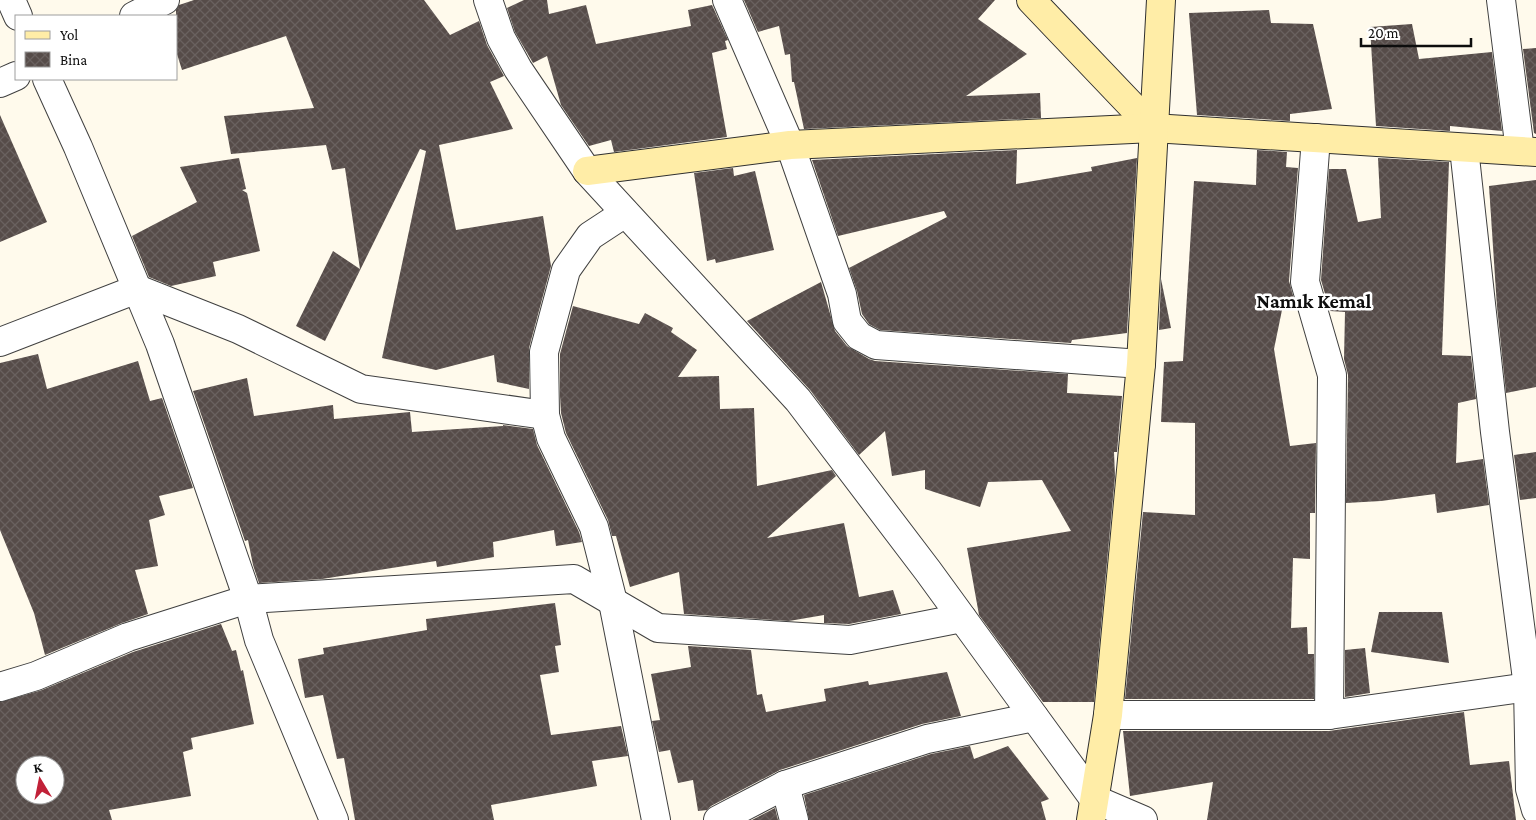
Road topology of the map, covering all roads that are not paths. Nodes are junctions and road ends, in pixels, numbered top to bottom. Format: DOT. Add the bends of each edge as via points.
graph roads {
  1 [pos="6,0"];
  2 [pos="11,0"];
  3 [pos="165,0"];
  4 [pos="488,0"];
  5 [pos="727,0"];
  6 [pos="1031,0"];
  7 [pos="1161,0"];
  8 [pos="1501,0"];
  9 [pos="0,2"];
  10 [pos="18,15"];
  11 [pos="136,15"];
  12 [pos="15,76"];
  13 [pos="47,80"];
  14 [pos="0,83"];
  15 [pos="1153,128"];
  16 [pos="1316,138"];
  17 [pos="790,145"];
  18 [pos="1464,148"];
  19 [pos="1528,152"];
  20 [pos="587,172"];
  21 [pos="624,213"];
  22 [pos="137,289"];
  23 [pos="0,342"];
  24 [pos="1141,364"];
  25 [pos="545,415"];
  26 [pos="248,599"];
  27 [pos="613,602"];
  28 [pos="962,618"];
  29 [pos="1532,686"];
  30 [pos="0,687"];
  31 [pos="1108,715"];
  32 [pos="1329,716"];
  33 [pos="1034,717"];
  34 [pos="785,785"];
  35 [pos="1092,810"];
  36 [pos="1536,810"];
  37 [pos="334,820"];
  38 [pos="656,820"];
  39 [pos="718,820"];
  40 [pos="794,820"];
  41 [pos="1143,820"];
  1 -- 9 [label="street"];
  2 -- 10 [label="street"];
  3 -- 11 [label="street"];
  4 -- 20 [label="street" via="501,38 518,69"];
  5 -- 17 [label="street"];
  6 -- 15 [label="street"];
  7 -- 15 [label="street"];
  8 -- 19 [label="street"];
  12 -- 14 [label="street"];
  13 -- 22 [label="street"];
  15 -- 16 [label="street"];
  15 -- 17 [label="street"];
  15 -- 24 [label="street"];
  16 -- 18 [label="street"];
  16 -- 32 [label="street" via="1306,282 1332,375"];
  17 -- 20 [label="street"];
  17 -- 24 [label="street" via="842,294 847,320 859,336 876,345"];
  18 -- 19 [label="street"];
  18 -- 29 [label="street" via="1495,432"];
  20 -- 21 [label="street"];
  21 -- 25 [label="street" via="590,236 566,270 544,352"];
  21 -- 28 [label="street" via="798,400"];
  22 -- 23 [label="street"];
  22 -- 25 [label="street" via="238,329 361,389"];
  22 -- 26 [label="street" via="160,344"];
  24 -- 31 [label="street"];
  25 -- 27 [label="street" via="551,438 594,527"];
  26 -- 27 [label="street" via="574,579"];
  26 -- 30 [label="street" via="128,637 36,676"];
  26 -- 37 [label="street" via="259,640"];
  27 -- 28 [label="street" via="658,628 850,640"];
  27 -- 38 [label="street"];
  28 -- 33 [label="street"];
  29 -- 32 [label="street"];
  29 -- 36 [label="street" via="1530,789"];
  31 -- 32 [label="street"];
  31 -- 35 [label="street"];
  33 -- 34 [label="street" via="927,739"];
  33 -- 35 [label="street"];
  34 -- 39 [label="street"];
  34 -- 40 [label="street"];
  35 -- 41 [label="street"];
}
